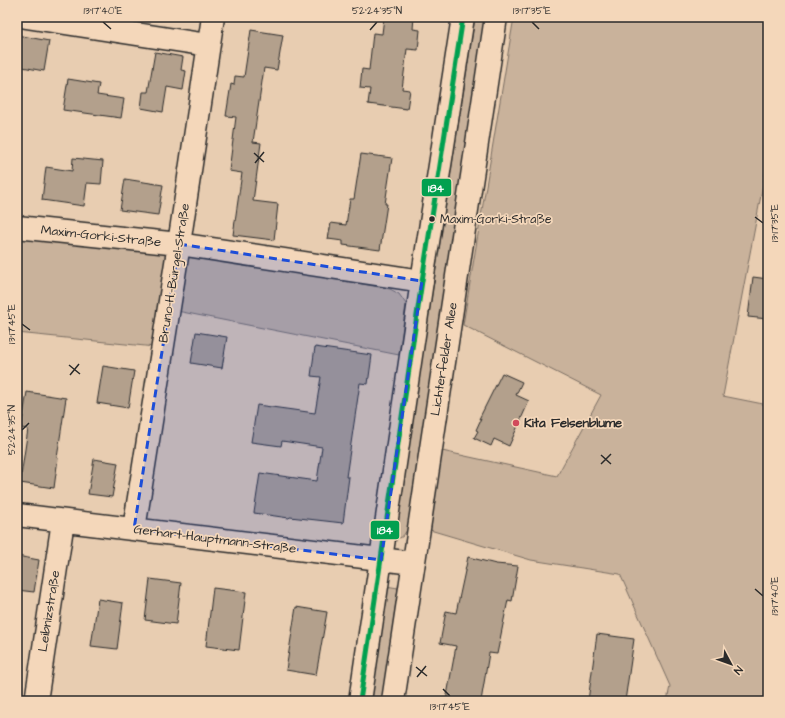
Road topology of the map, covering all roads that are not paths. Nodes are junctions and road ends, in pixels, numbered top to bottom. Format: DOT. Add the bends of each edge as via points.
graph roads {
  1 [pos="26,17"];
  2 [pos="213,17"];
  3 [pos="463,17"];
  4 [pos="496,17"];
  5 [pos="208,45"];
  6 [pos="17,227"];
  7 [pos="179,244"];
  8 [pos="422,281"];
  9 [pos="17,515"];
  10 [pos="63,521"];
  11 [pos="134,529"];
  12 [pos="381,560"];
  13 [pos="413,563"];
  14 [pos="36,701"];
  15 [pos="360,701"];
  16 [pos="393,701"];
  1 -- 5 [label="street"];
  2 -- 5 [label="street, Bruno-H.-Bürgel-Straße"];
  3 -- 8 [label="street"];
  4 -- 13 [label="street, Lichterfelder Allee"];
  5 -- 7 [label="street, Bruno-H.-Bürgel-Straße"];
  6 -- 7 [label="street, Maxim-Gorki-Straße"];
  7 -- 8 [label="street, Maxim-Gorki-Straße"];
  7 -- 11 [label="street, Bruno-H.-Bürgel-Straße"];
  8 -- 12 [label="street"];
  9 -- 10 [label="street, Gerhart-Hauptmann-Straße"];
  10 -- 11 [label="street, Gerhart-Hauptmann-Straße"];
  10 -- 14 [label="street, Leibnizstraße"];
  11 -- 12 [label="street, Gerhart-Hauptmann-Straße"];
  12 -- 13 [label="street, Gerhart-Hauptmann-Straße"];
  12 -- 15 [label="street"];
  13 -- 16 [label="street, Lichterfelder Allee"];
}
